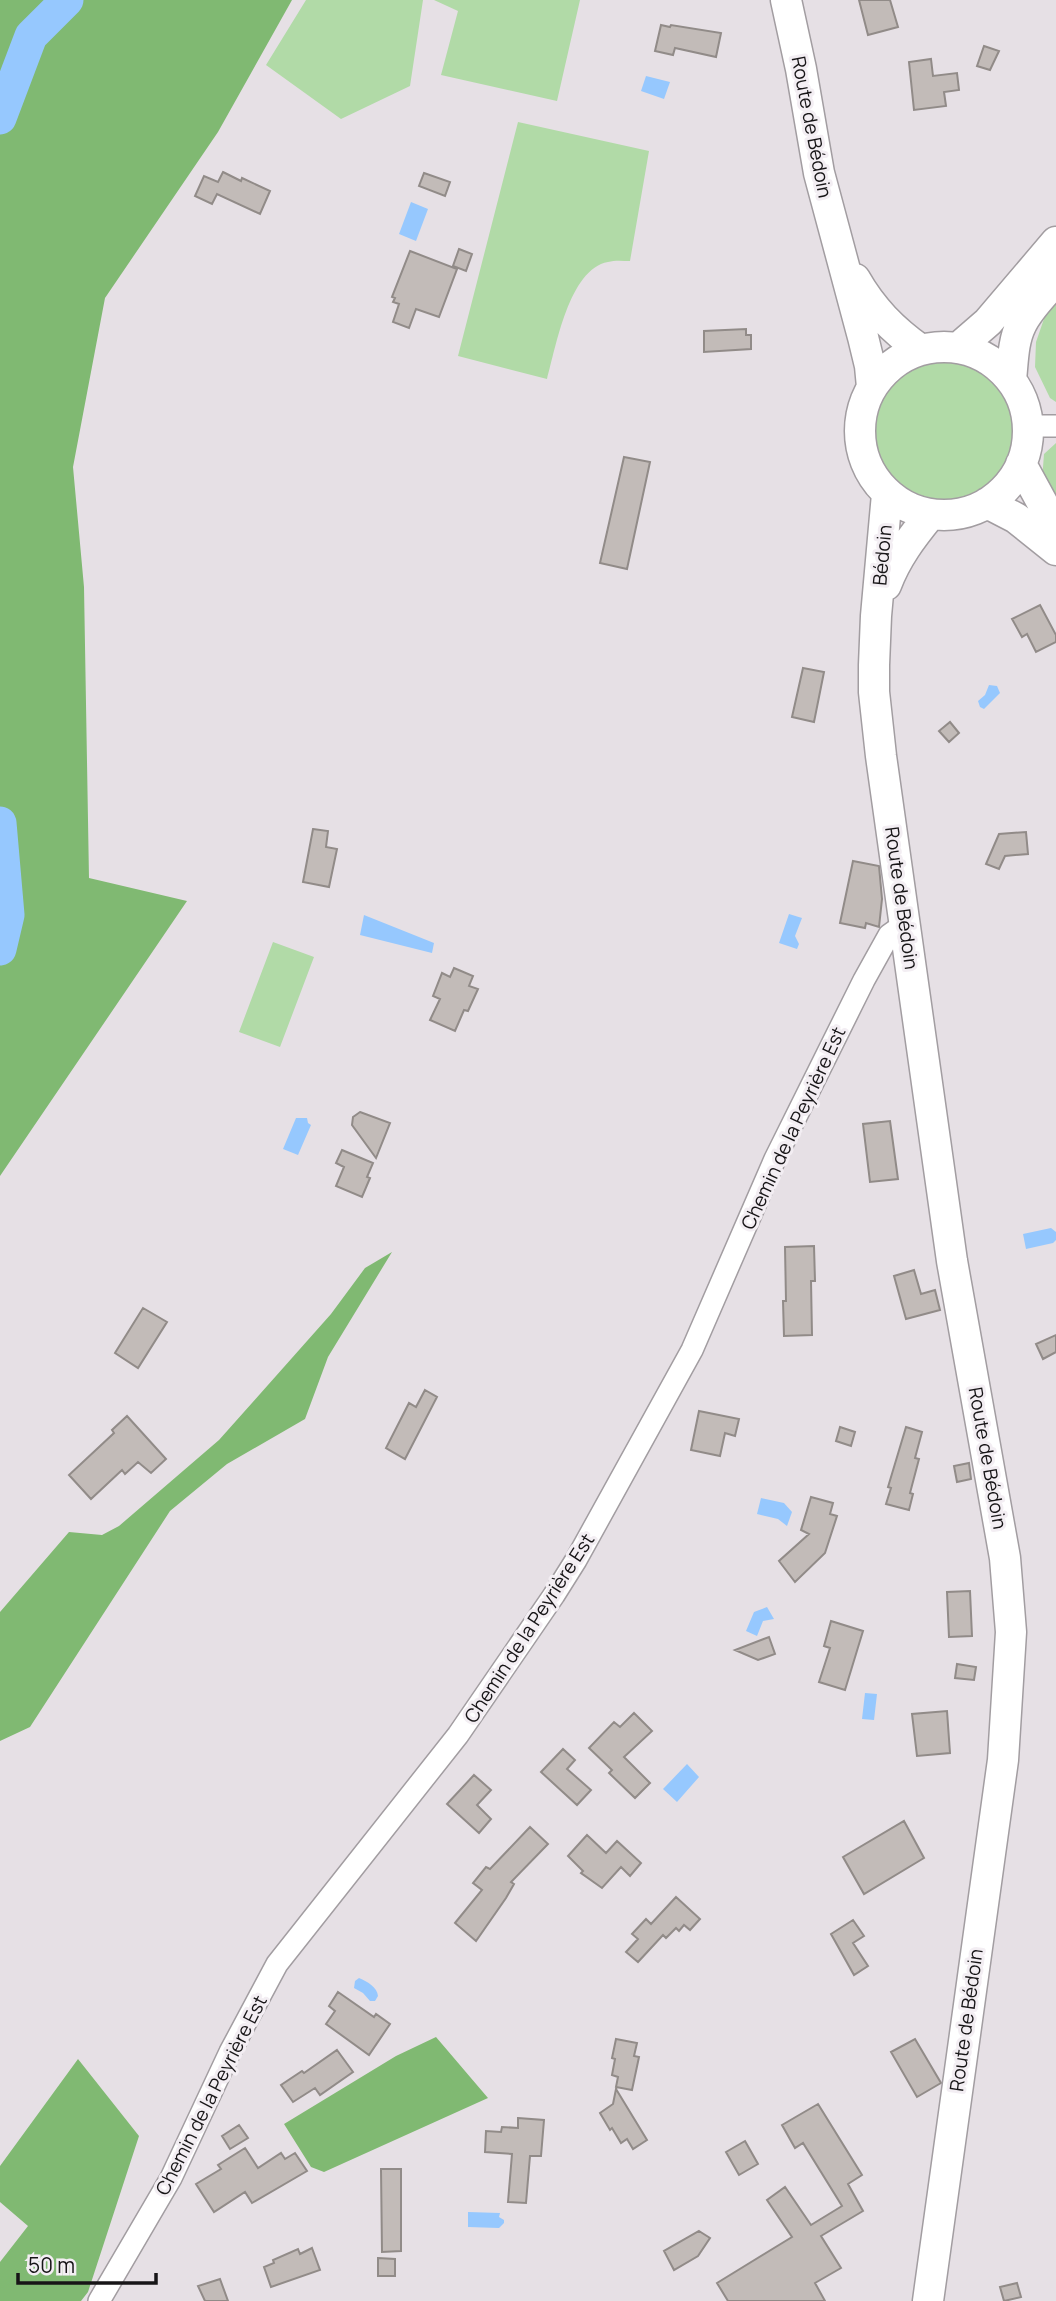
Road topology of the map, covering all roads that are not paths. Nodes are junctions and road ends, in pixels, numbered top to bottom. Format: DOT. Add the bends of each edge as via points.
graph roads {
  1 [pos="786,0"];
  2 [pos="1056,242"];
  3 [pos="841,253"];
  4 [pos="1056,280"];
  5 [pos="958,348"];
  6 [pos="921,350"];
  7 [pos="1011,380"];
  8 [pos="872,387"];
  9 [pos="1042,426"];
  10 [pos="1021,464"];
  11 [pos="887,494"];
  12 [pos="988,503"];
  13 [pos="930,514"];
  14 [pos="1056,528"];
  15 [pos="1056,550"];
  16 [pos="876,617"];
  17 [pos="906,927"];
  18 [pos="99,2301"];
  19 [pos="928,2301"];
  1 -- 3 [label="main road, Route de Bédoin" via="819,173"];
  2 -- 5 [label="main road" via="988,321"];
  3 -- 6 [label="main road, Route de Bédoin" via="883,319"];
  3 -- 8 [label="main road, Route de Bédoin"];
  4 -- 7 [label="main road" via="1021,326"];
  5 -- 6 [label="main road"];
  5 -- 7 [label="main road" via="978,354"];
  6 -- 8 [label="main road" via="893,364"];
  7 -- 9 [label="main road"];
  8 -- 11 [label="main road" via="859,433 872,476"];
  9 -- 10 [label="main road" via="1027,445"];
  10 -- 12 [label="main road" via="1007,486"];
  10 -- 14 [label="main road"];
  11 -- 13 [label="main road"];
  11 -- 16 [label="main road, Bédoin"];
  12 -- 13 [label="main road" via="960,514"];
  12 -- 15 [label="main road" via="1022,522"];
  13 -- 16 [label="main road" via="892,568"];
  16 -- 17 [label="main road, Route de Bédoin" via="874,692"];
  17 -- 18 [label="street, Chemin de la Peyrière Est" via="889,934 864,980 775,1159 692,1350 576,1560 458,1735 277,1964 171,2178"];
  17 -- 19 [label="main road, Route de Bédoin" via="953,1261 1005,1558 1011,1632 1003,1760"];
}
